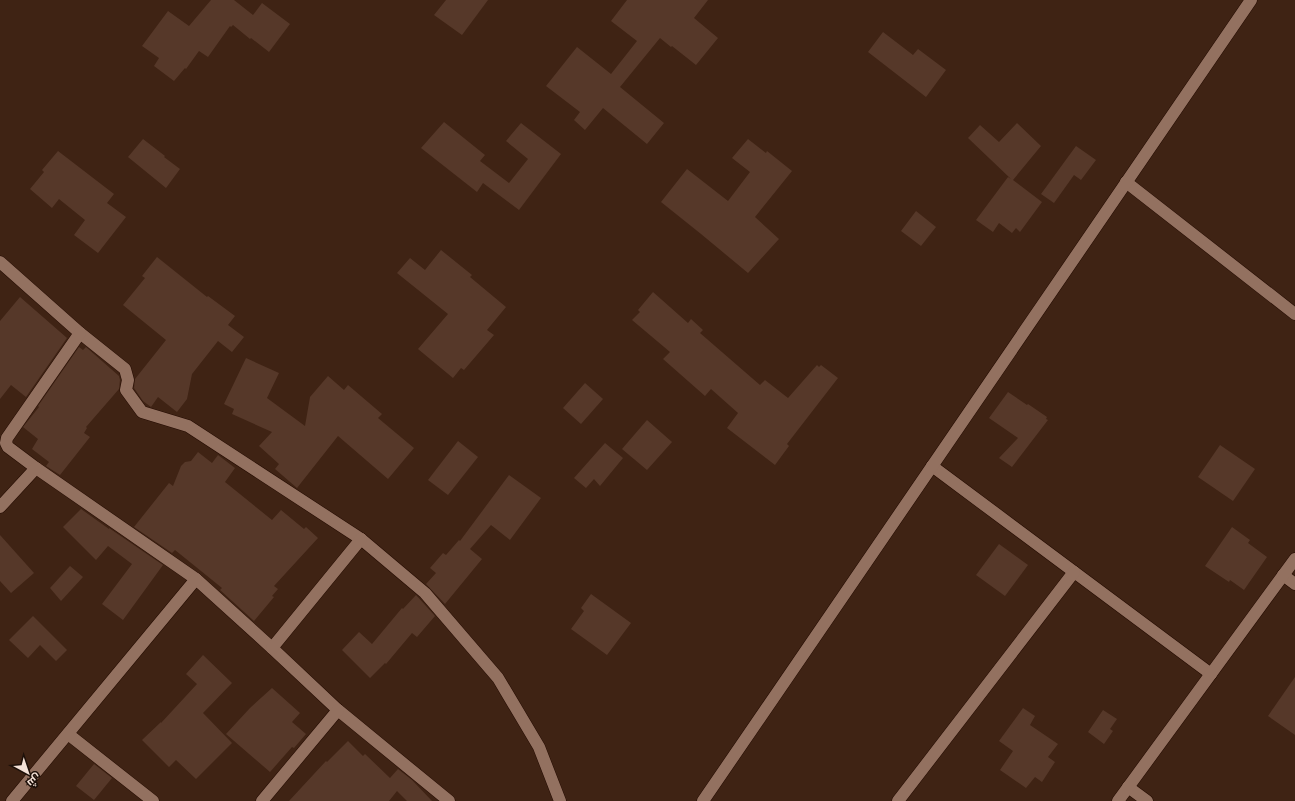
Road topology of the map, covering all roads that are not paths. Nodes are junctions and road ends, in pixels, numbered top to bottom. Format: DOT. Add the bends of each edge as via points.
graph roads {
  1 [pos="1251,0"];
  2 [pos="1126,182"];
  3 [pos="0,262"];
  4 [pos="1295,314"];
  5 [pos="80,333"];
  6 [pos="932,466"];
  7 [pos="36,468"];
  8 [pos="0,507"];
  9 [pos="361,539"];
  10 [pos="1295,559"];
  11 [pos="1074,572"];
  12 [pos="1283,575"];
  13 [pos="196,579"];
  14 [pos="1295,584"];
  15 [pos="272,648"];
  16 [pos="1211,674"];
  17 [pos="338,710"];
  18 [pos="68,734"];
  19 [pos="1128,787"];
  20 [pos="12,801"];
  21 [pos="153,801"];
  22 [pos="262,801"];
  23 [pos="449,801"];
  24 [pos="560,801"];
  25 [pos="703,801"];
  26 [pos="898,801"];
  27 [pos="1118,801"];
  28 [pos="1147,801"];
  1 -- 2 [label="street"];
  2 -- 4 [label="street"];
  2 -- 6 [label="street"];
  3 -- 5 [label="street"];
  5 -- 7 [label="street" via="7,438 8,447"];
  5 -- 9 [label="street" via="125,369 128,380 126,390 142,412 188,426"];
  6 -- 11 [label="street"];
  6 -- 25 [label="street"];
  7 -- 8 [label="street"];
  7 -- 13 [label="street"];
  9 -- 15 [label="street"];
  9 -- 24 [label="street" via="425,593 498,678 539,747"];
  10 -- 12 [label="street"];
  11 -- 16 [label="street"];
  11 -- 26 [label="street"];
  12 -- 14 [label="street"];
  12 -- 16 [label="street"];
  13 -- 15 [label="street"];
  13 -- 18 [label="street"];
  15 -- 17 [label="street"];
  16 -- 19 [label="street"];
  17 -- 22 [label="street"];
  17 -- 23 [label="street"];
  18 -- 20 [label="street"];
  18 -- 21 [label="street"];
  19 -- 27 [label="street"];
  19 -- 28 [label="street"];
}
